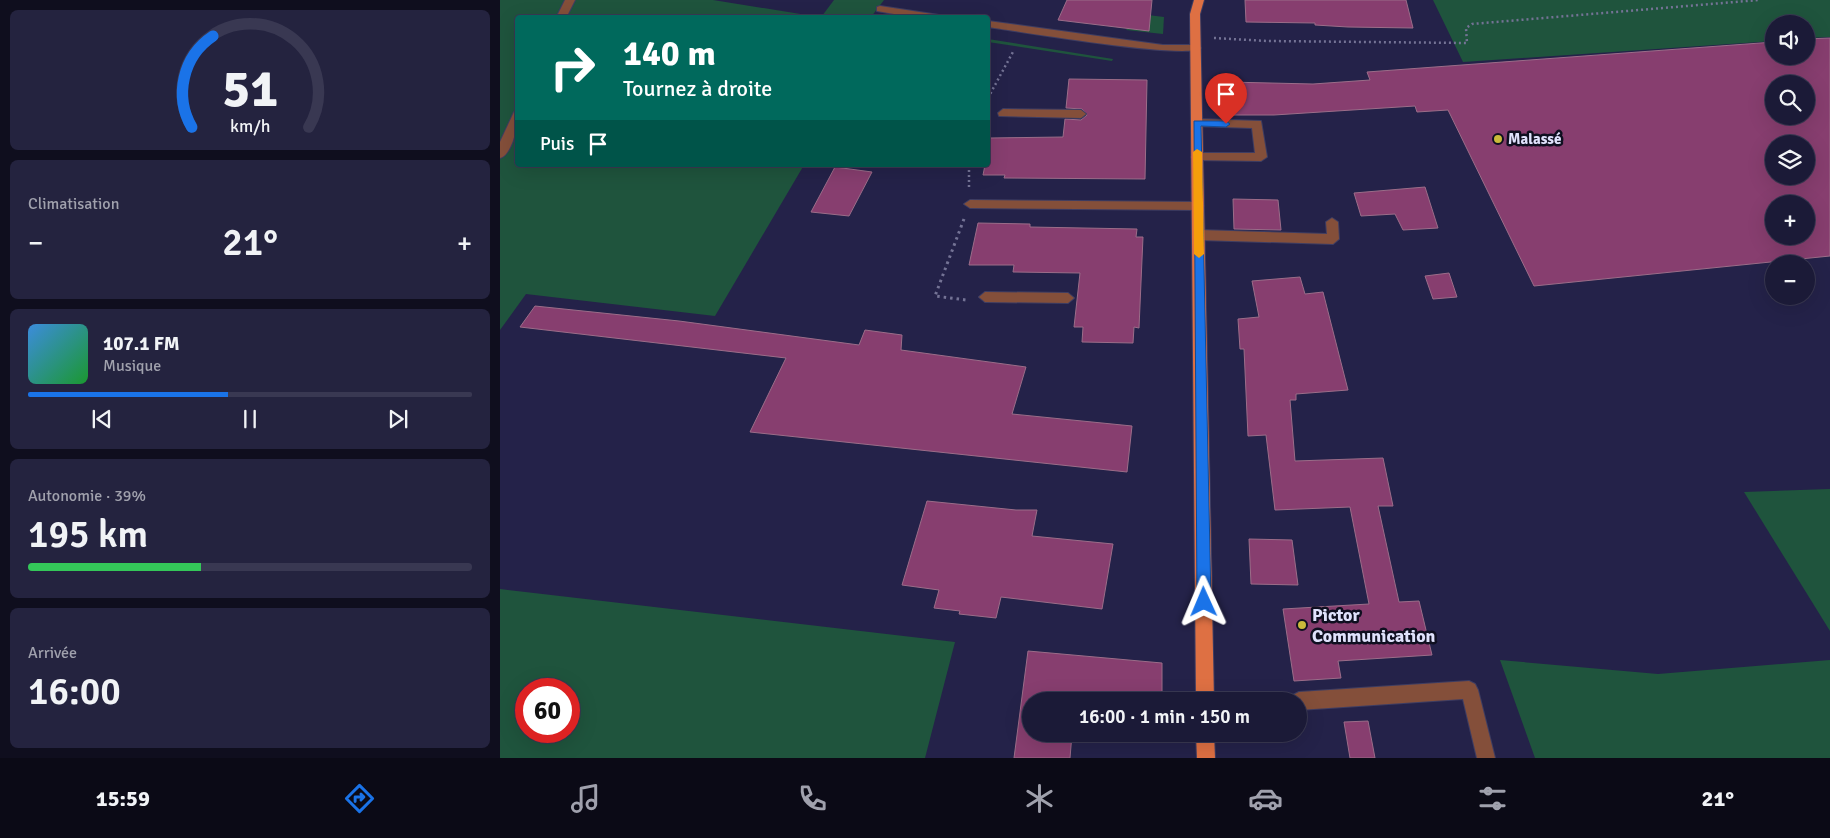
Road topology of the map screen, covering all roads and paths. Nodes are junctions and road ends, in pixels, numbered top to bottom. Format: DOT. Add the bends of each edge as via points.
graph roads {
  1 [pos="570,0"];
  2 [pos="1190,0"];
  3 [pos="1199,0"];
  4 [pos="1759,0"];
  5 [pos="880,9"];
  6 [pos="1195,14"];
  7 [pos="562,15"];
  8 [pos="920,15"];
  9 [pos="990,24"];
  10 [pos="1196,43"];
  11 [pos="1014,50"];
  12 [pos="990,94"];
  13 [pos="1002,113"];
  14 [pos="1081,114"];
  15 [pos="515,121"];
  16 [pos="1197,123"];
  17 [pos="500,154"];
  18 [pos="1197,157"];
  19 [pos="968,167"];
  20 [pos="970,204"];
  21 [pos="1198,206"];
  22 [pos="1332,222"];
  23 [pos="1198,235"];
  24 [pos="985,297"];
  25 [pos="1068,298"];
  26 [pos="1205,692"];
  27 [pos="1307,700"];
  28 [pos="1206,742"];
  29 [pos="1206,758"];
  30 [pos="1486,758"];
  1 -- 7 [label="lane"];
  2 -- 6 [label="main road"];
  3 -- 6 [label="main road"];
  4 -- 10 [label="path" via="1472,24 1466,28 1467,43"];
  5 -- 8 [label="lane"];
  6 -- 10 [label="main road"];
  9 -- 10 [label="lane" via="1163,48"];
  10 -- 16 [label="main road"];
  11 -- 12 [label="path"];
  13 -- 14 [label="lane"];
  15 -- 17 [label="lane"];
  16 -- 18 [label="main road"];
  16 -- 18 [label="lane" via="1257,124 1261,157"];
  18 -- 21 [label="main road"];
  19 -- 20 [label="path"];
  20 -- 21 [label="lane"];
  20 -- 24 [label="path" via="935,296 979,302"];
  21 -- 23 [label="main road"];
  22 -- 23 [label="lane" via="1333,239"];
  23 -- 26 [label="main road"];
  24 -- 25 [label="lane"];
  27 -- 30 [label="lane" via="1469,690"];
  28 -- 29 [label="main road"];
}
